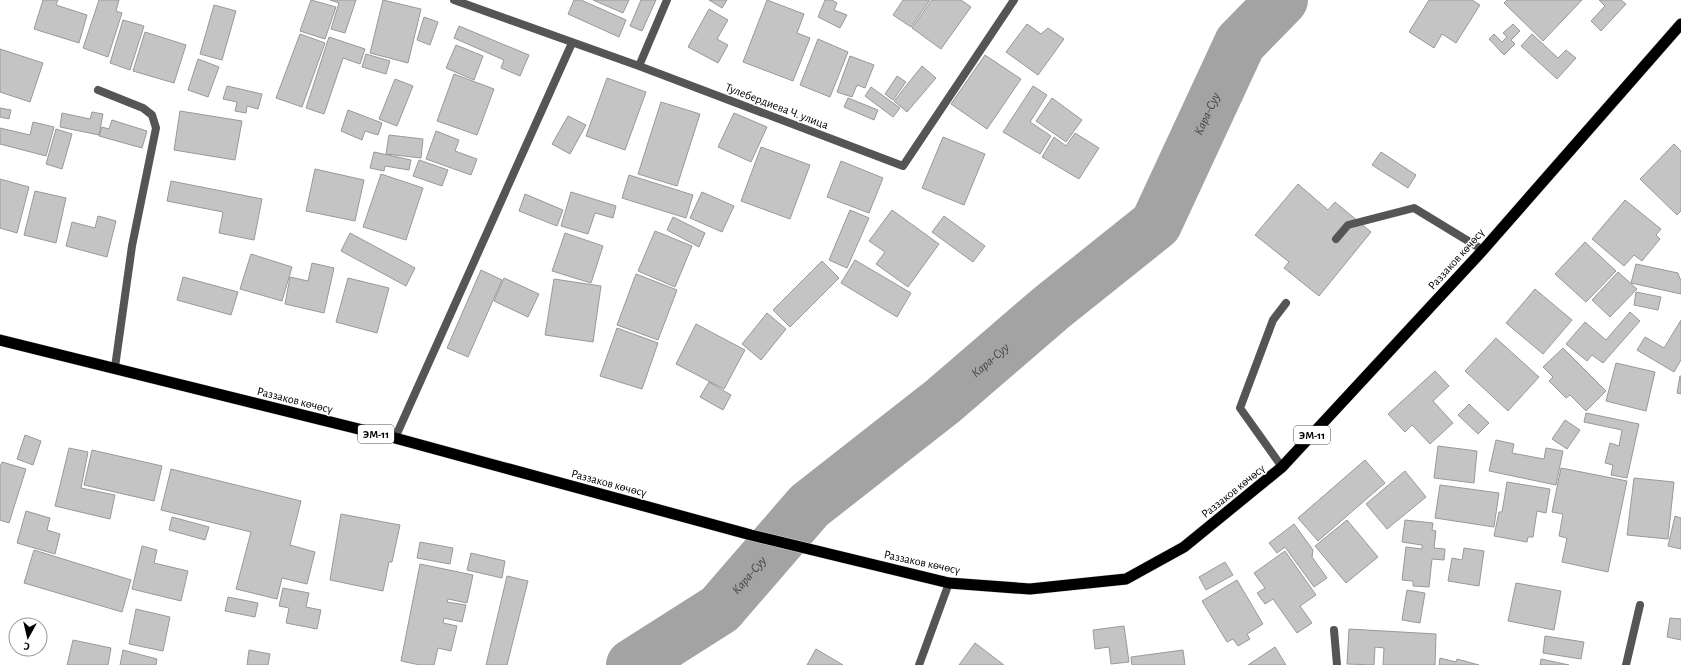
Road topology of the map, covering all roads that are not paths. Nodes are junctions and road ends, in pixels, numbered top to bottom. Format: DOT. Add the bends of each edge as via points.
graph roads {
  1 [pos="454,0"];
  2 [pos="667,0"];
  3 [pos="1014,0"];
  4 [pos="475,4"];
  5 [pos="1680,26"];
  6 [pos="572,43"];
  7 [pos="639,66"];
  8 [pos="98,90"];
  9 [pos="1336,239"];
  10 [pos="1483,250"];
  11 [pos="1286,303"];
  12 [pos="0,340"];
  13 [pos="115,367"];
  14 [pos="395,438"];
  15 [pos="1282,467"];
  16 [pos="949,583"];
  17 [pos="1640,605"];
  18 [pos="1334,630"];
  19 [pos="919,665"];
  20 [pos="1338,665"];
  21 [pos="1626,665"];
  1 -- 4 [label="street, Тулебердиева Ч. улица"];
  2 -- 7 [label="street"];
  3 -- 7 [label="street, Тулебердиева Ч. улица" via="903,166"];
  4 -- 6 [label="street, Тулебердиева Ч. улица"];
  5 -- 10 [label="highway, Раззаков көчөсү / ЭМ-11"];
  6 -- 7 [label="street, Тулебердиева Ч. улица"];
  6 -- 14 [label="street"];
  8 -- 13 [label="street" via="143,108 152,115 156,128 132,246"];
  9 -- 10 [label="street" via="1348,225 1414,208"];
  10 -- 15 [label="highway, Раззаков көчөсү / ЭМ-11"];
  11 -- 15 [label="street" via="1273,320 1240,408"];
  12 -- 13 [label="highway, Раззаков көчөсү / ЭМ-11"];
  13 -- 14 [label="highway, Раззаков көчөсү / ЭМ-11"];
  14 -- 16 [label="highway, Раззаков көчөсү / ЭМ-11" via="751,535"];
  15 -- 16 [label="highway, Раззаков көчөсү / ЭМ-11" via="1184,547 1126,579 1030,589"];
  16 -- 19 [label="street"];
  17 -- 21 [label="street"];
  18 -- 20 [label="street"];
}
